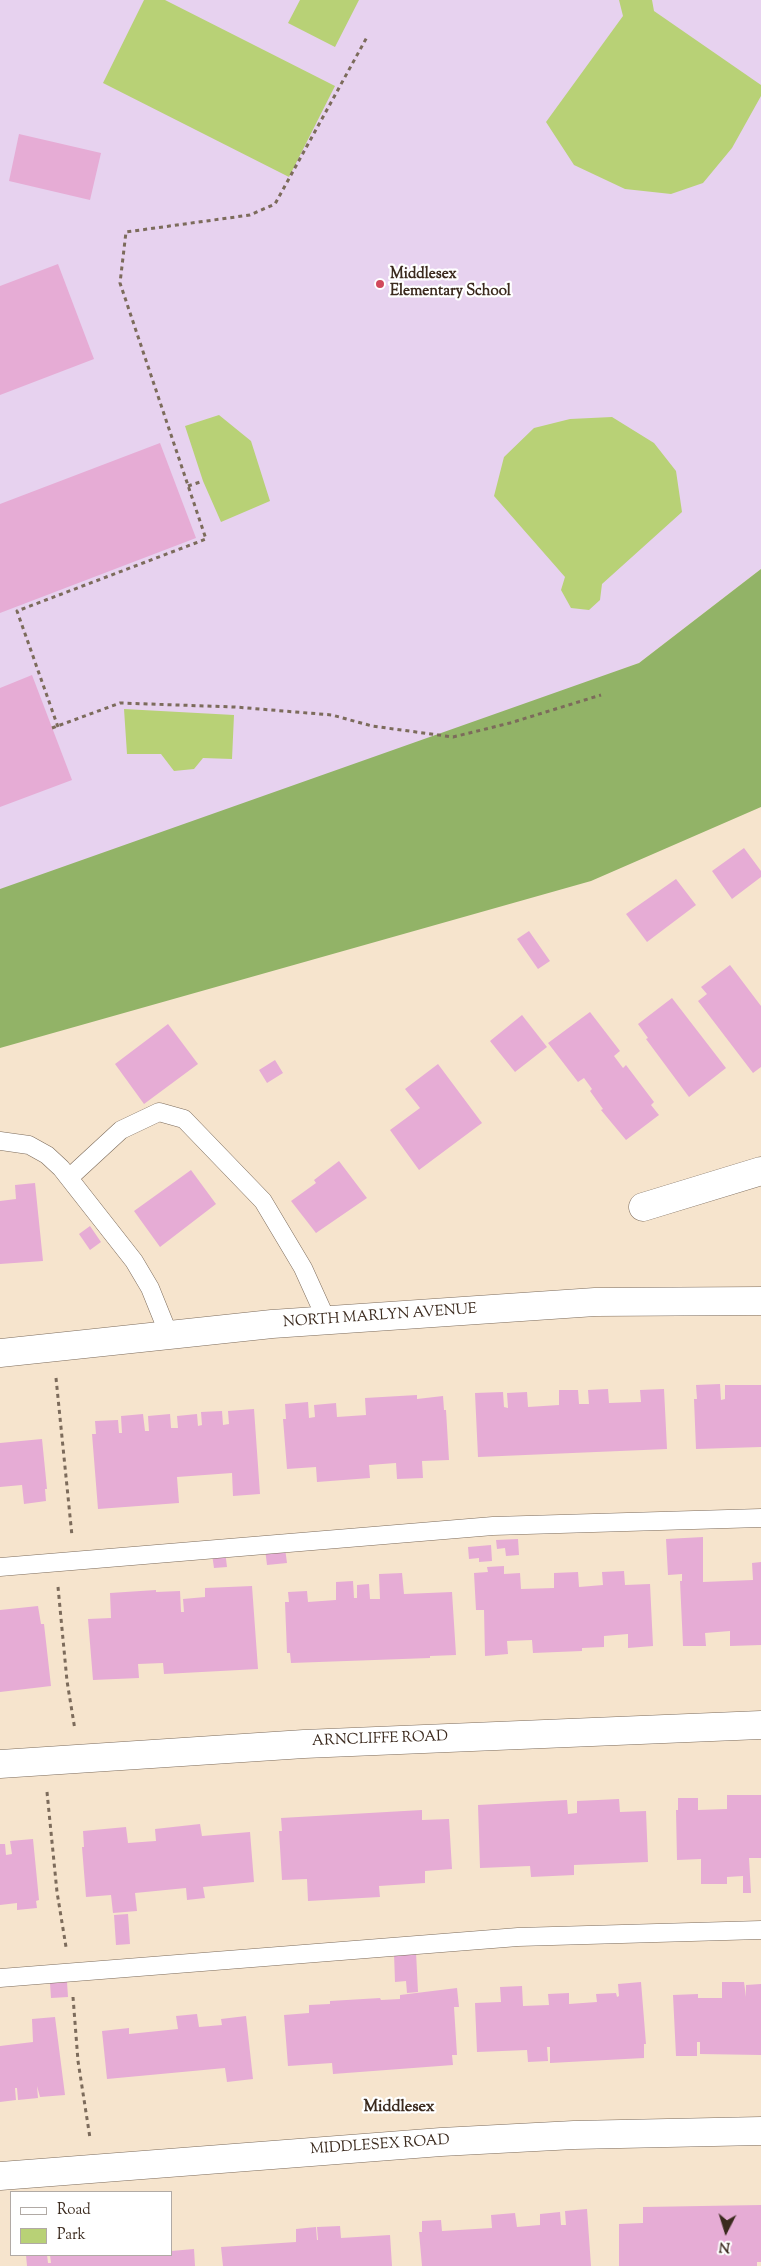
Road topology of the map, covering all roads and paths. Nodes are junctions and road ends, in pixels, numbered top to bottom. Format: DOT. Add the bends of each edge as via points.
graph roads {
  1 [pos="367,37"];
  2 [pos="203,481"];
  3 [pos="188,486"];
  4 [pos="601,695"];
  5 [pos="58,727"];
  6 [pos="52,728"];
  7 [pos="0,1141"];
  8 [pos="761,1171"];
  9 [pos="69,1178"];
  10 [pos="642,1207"];
  11 [pos="761,1300"];
  12 [pos="327,1320"];
  13 [pos="168,1335"];
  14 [pos="53,1347"];
  15 [pos="0,1353"];
  16 [pos="761,1518"];
  17 [pos="75,1559"];
  18 [pos="55,1562"];
  19 [pos="0,1566"];
  20 [pos="761,1725"];
  21 [pos="80,1758"];
  22 [pos="0,1764"];
  23 [pos="761,1930"];
  24 [pos="0,1978"];
  25 [pos="761,2130"];
  26 [pos="0,2176"];
  1 -- 3 [label="path" via="275,204 250,215 126,232 120,282"];
  2 -- 3 [label="path"];
  3 -- 5 [label="path" via="206,539 17,611"];
  4 -- 5 [label="path" via="453,737 372,726 332,715 235,707 120,703"];
  5 -- 6 [label="path"];
  7 -- 9 [label="lane" via="29,1145 47,1155"];
  8 -- 10 [label="street"];
  9 -- 12 [label="lane" via="121,1130 159,1112 184,1119 263,1201 303,1268"];
  9 -- 13 [label="lane" via="134,1261 150,1288"];
  11 -- 12 [label="street, NORTH MARLYN AVENUE" via="595,1302"];
  12 -- 13 [label="street, NORTH MARLYN AVENUE"];
  13 -- 14 [label="street, NORTH MARLYN AVENUE"];
  14 -- 15 [label="street, NORTH MARLYN AVENUE"];
  14 -- 17 [label="path"];
  16 -- 17 [label="lane" via="493,1526"];
  17 -- 18 [label="lane"];
  18 -- 19 [label="lane"];
  18 -- 21 [label="path" via="67,1680"];
  20 -- 21 [label="street, ARNCLIFFE ROAD" via="304,1744"];
  21 -- 22 [label="street, ARNCLIFFE ROAD"];
  23 -- 24 [label="lane" via="518,1938"];
  25 -- 26 [label="street, MIDDLESEX ROAD" via="441,2142"];
}
